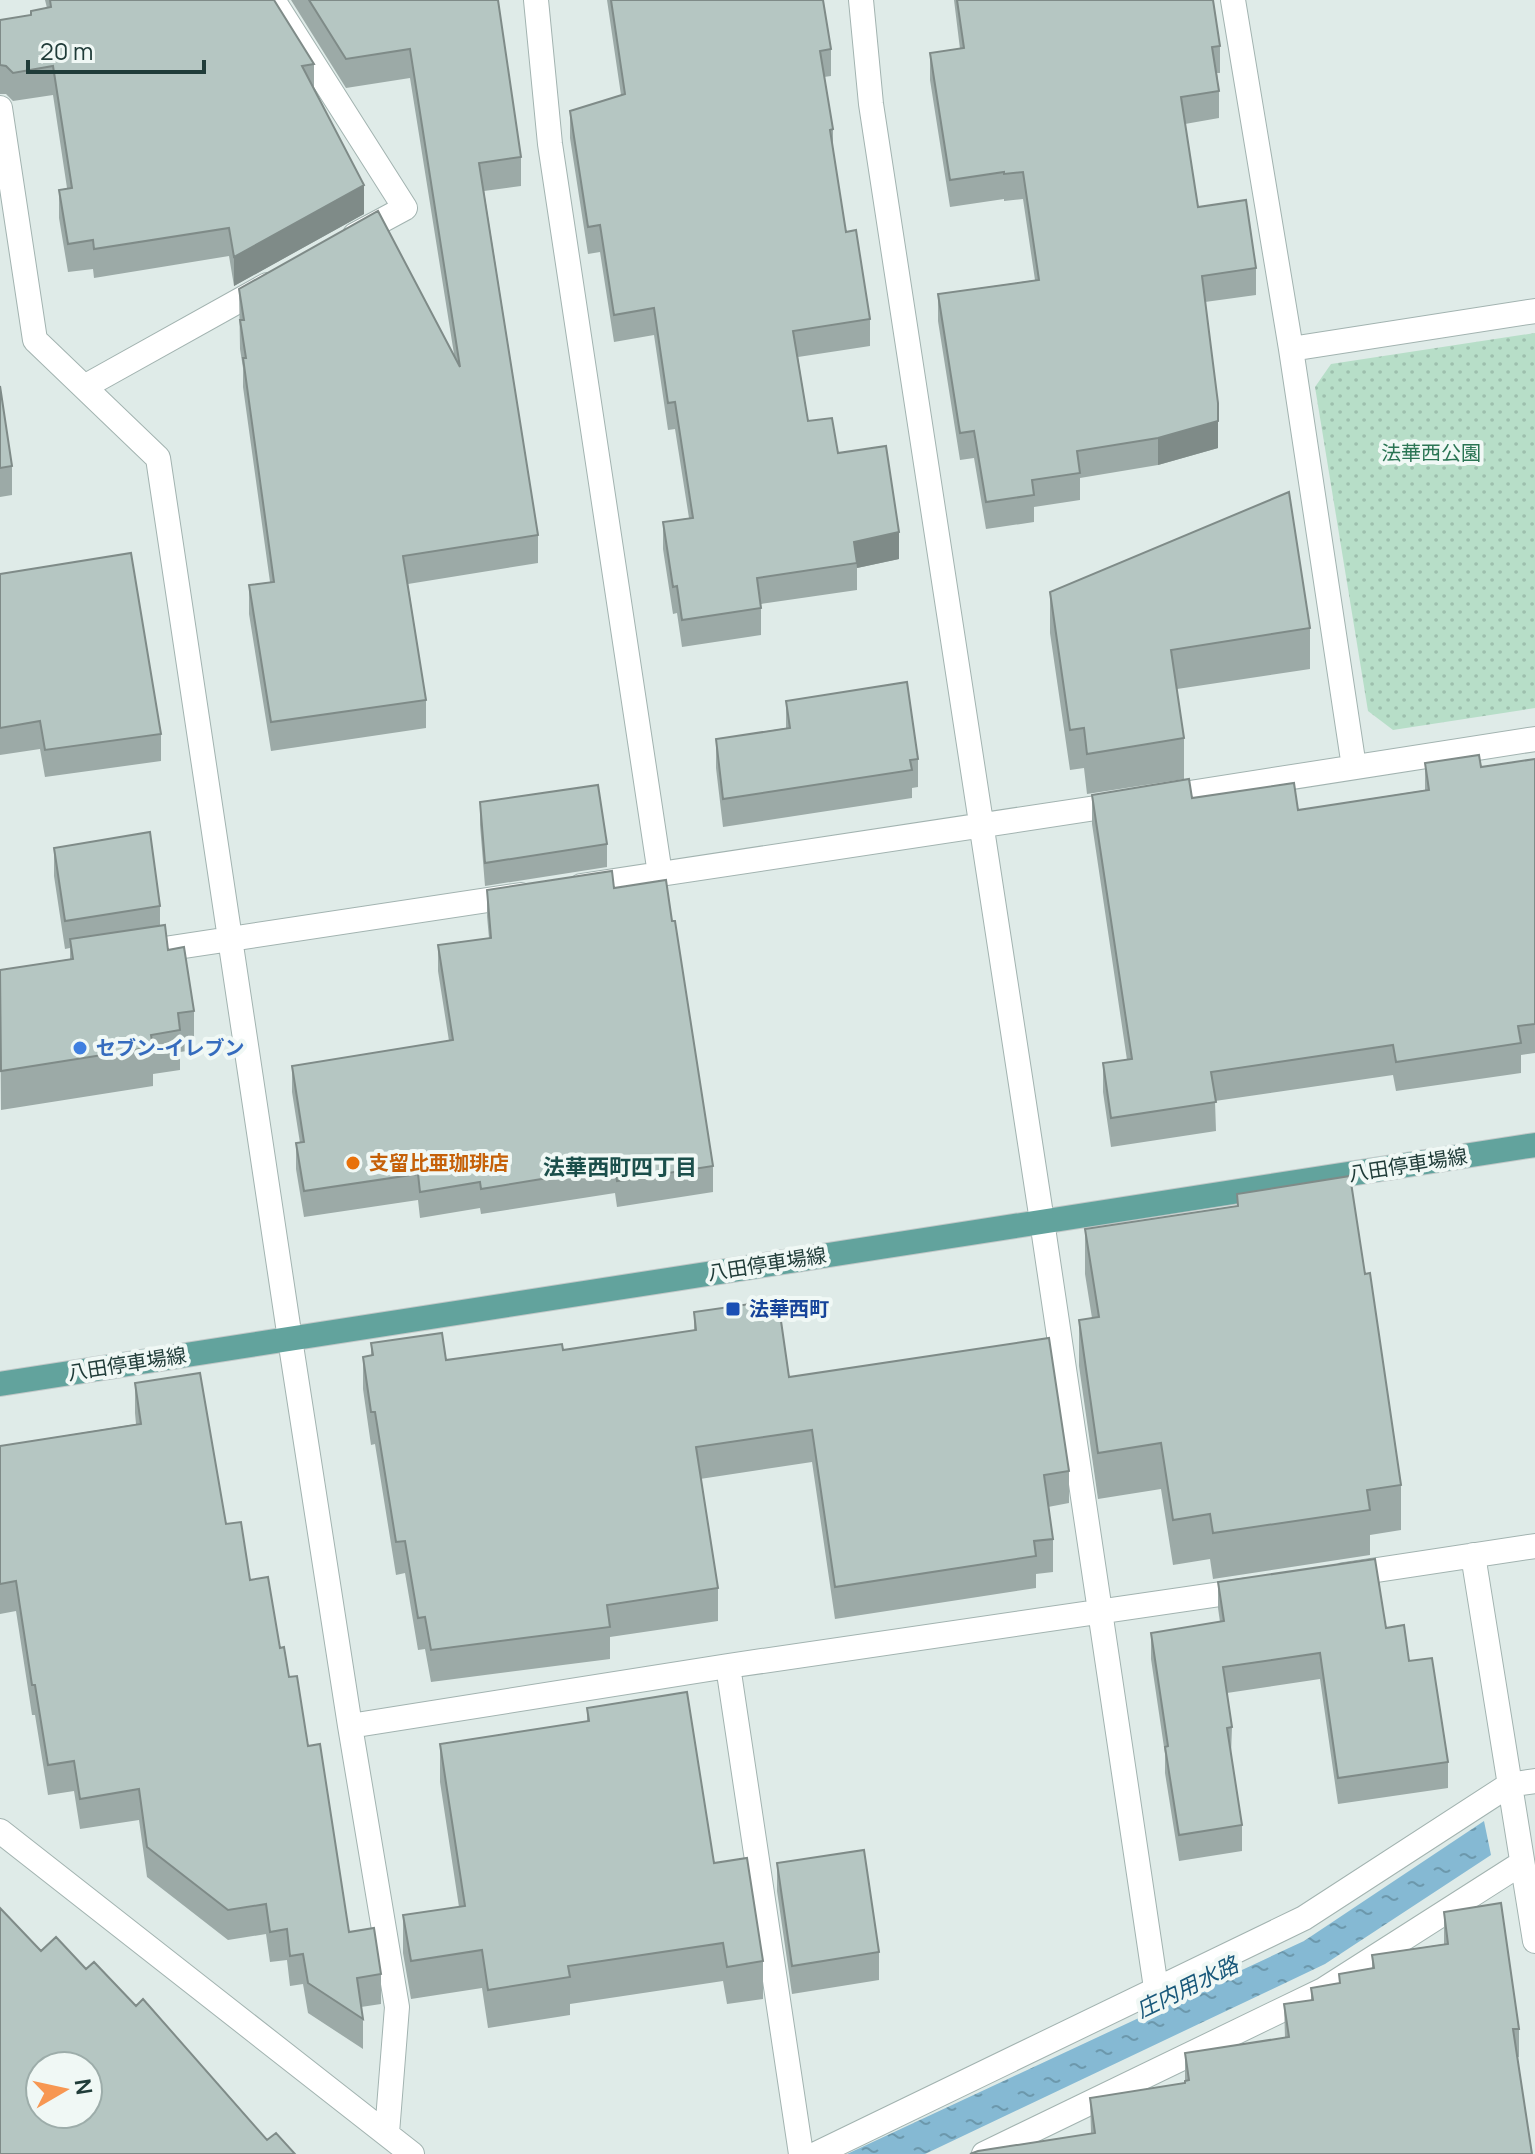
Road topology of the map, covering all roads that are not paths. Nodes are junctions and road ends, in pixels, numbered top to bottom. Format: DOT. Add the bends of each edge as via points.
graph roads {
  1 [pos="273,0"];
  2 [pos="536,0"];
  3 [pos="861,0"];
  4 [pos="1233,0"];
  5 [pos="0,108"];
  6 [pos="335,247"];
  7 [pos="293,270"];
  8 [pos="1535,311"];
  9 [pos="1291,349"];
  10 [pos="84,387"];
  11 [pos="1535,739"];
  12 [pos="1354,767"];
  13 [pos="981,826"];
  14 [pos="660,874"];
  15 [pos="230,939"];
  16 [pos="123,955"];
  17 [pos="1535,1145"];
  18 [pos="1042,1221"];
  19 [pos="290,1339"];
  20 [pos="0,1384"];
  21 [pos="1535,1546"];
  22 [pos="1473,1555"];
  23 [pos="1317,1579"];
  24 [pos="1271,1586"];
  25 [pos="1100,1612"];
  26 [pos="728,1666"];
  27 [pos="350,1726"];
  28 [pos="1535,1781"];
  29 [pos="1509,1785"];
  30 [pos="0,1831"];
  31 [pos="1522,1863"];
  32 [pos="1535,1941"];
  33 [pos="1156,1988"];
  34 [pos="387,2133"];
  35 [pos="412,2154"];
  36 [pos="801,2154"];
  37 [pos="816,2154"];
  38 [pos="984,2154"];
  1 -- 6 [label="street" via="405,208"];
  2 -- 14 [label="street" via="550,144"];
  3 -- 13 [label="street" via="873,120"];
  4 -- 9 [label="street"];
  5 -- 10 [label="street" via="35,340"];
  7 -- 10 [label="street"];
  8 -- 9 [label="street"];
  9 -- 12 [label="street"];
  10 -- 15 [label="street" via="158,458"];
  11 -- 12 [label="street"];
  12 -- 13 [label="street"];
  13 -- 14 [label="street"];
  13 -- 18 [label="street"];
  14 -- 15 [label="street"];
  15 -- 16 [label="street"];
  15 -- 19 [label="street"];
  17 -- 18 [label="main road, 八田停車場線"];
  18 -- 19 [label="main road, 八田停車場線"];
  18 -- 25 [label="street"];
  19 -- 20 [label="main road, 八田停車場線"];
  19 -- 27 [label="street"];
  21 -- 22 [label="street"];
  22 -- 23 [label="street"];
  22 -- 29 [label="street"];
  24 -- 25 [label="street"];
  25 -- 26 [label="street"];
  25 -- 33 [label="street"];
  26 -- 27 [label="street"];
  26 -- 36 [label="street"];
  27 -- 34 [label="street" via="397,2007"];
  28 -- 29 [label="street"];
  29 -- 31 [label="street"];
  29 -- 33 [label="street" via="1304,1918"];
  30 -- 34 [label="street"];
  31 -- 32 [label="street"];
  31 -- 38 [label="street" via="1323,1990"];
  33 -- 37 [label="street"];
  34 -- 35 [label="street"];
}
